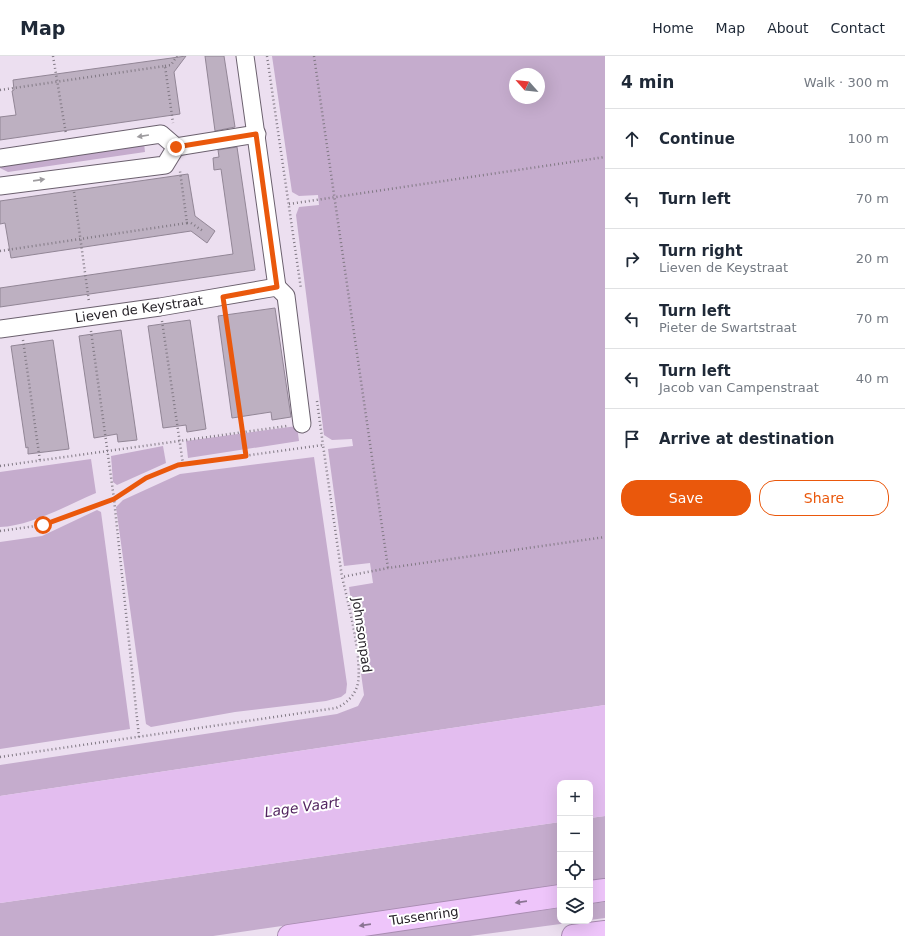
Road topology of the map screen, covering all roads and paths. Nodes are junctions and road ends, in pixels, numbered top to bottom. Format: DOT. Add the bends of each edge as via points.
graph roads {
  1 [pos="177,56"];
  2 [pos="245,56"];
  3 [pos="267,56"];
  4 [pos="314,56"];
  5 [pos="165,66"];
  6 [pos="256,134"];
  7 [pos="176,147"];
  8 [pos="605,157"];
  9 [pos="0,158"];
  10 [pos="0,186"];
  11 [pos="335,198"];
  12 [pos="289,204"];
  13 [pos="187,223"];
  14 [pos="203,231"];
  15 [pos="277,287"];
  16 [pos="302,295"];
  17 [pos="223,297"];
  18 [pos="160,307"];
  19 [pos="89,317"];
  20 [pos="21,326"];
  21 [pos="0,329"];
  22 [pos="316,398"];
  23 [pos="320,422"];
  24 [pos="302,424"];
  25 [pos="242,432"];
  26 [pos="180,440"];
  27 [pos="323,445"];
  28 [pos="108,451"];
  29 [pos="246,456"];
  30 [pos="40,461"];
  31 [pos="184,464"];
  32 [pos="0,466"];
  33 [pos="114,499"];
  34 [pos="0,531"];
  35 [pos="605,537"];
  36 [pos="388,568"];
  37 [pos="342,577"];
  38 [pos="139,737"];
  39 [pos="0,757"];
  40 [pos="605,890"];
  41 [pos="593,892"];
  42 [pos="557,896"];
  43 [pos="605,932"];
  44 [pos="288,936"];
  45 [pos="573,936"];
  1 -- 5 [label="path" via="170,65"];
  2 -- 6 [label="street"];
  3 -- 12 [label="path"];
  4 -- 11 [label="path"];
  6 -- 7 [label="street"];
  6 -- 15 [label="street"];
  7 -- 9 [label="street, one-way" via="161,134"];
  10 -- 7 [label="street, one-way" via="165,164"];
  8 -- 11 [label="path"];
  11 -- 12 [label="path"];
  11 -- 36 [label="path"];
  12 -- 16 [label="path"];
  13 -- 14 [label="path"];
  15 -- 17 [label="street, Lieven de Keystraat"];
  15 -- 24 [label="street" via="286,296"];
  17 -- 18 [label="street, Lieven de Keystraat"];
  17 -- 25 [label="path"];
  18 -- 19 [label="street, Lieven de Keystraat"];
  18 -- 26 [label="path"];
  19 -- 20 [label="street, Lieven de Keystraat"];
  19 -- 28 [label="path"];
  20 -- 21 [label="street, Lieven de Keystraat"];
  20 -- 30 [label="path"];
  22 -- 23 [label="path, Johnsonpad"];
  23 -- 24 [label="path"];
  23 -- 27 [label="path, Johnsonpad"];
  24 -- 25 [label="path"];
  25 -- 26 [label="path"];
  25 -- 29 [label="path"];
  26 -- 28 [label="path"];
  26 -- 31 [label="path"];
  27 -- 29 [label="path"];
  27 -- 37 [label="path, Johnsonpad"];
  28 -- 30 [label="path"];
  28 -- 33 [label="path"];
  29 -- 31 [label="path"];
  30 -- 32 [label="path"];
  31 -- 33 [label="path" via="146,478"];
  33 -- 34 [label="path" via="43,525"];
  33 -- 38 [label="path"];
  35 -- 36 [label="path"];
  36 -- 37 [label="path"];
  37 -- 38 [label="path, Johnsonpad" via="359,672 356,688 346,704 336,708"];
  38 -- 39 [label="path, Johnsonpad"];
  40 -- 41 [label="highway"];
  42 -- 44 [label="highway, Tussenring, one-way"];
  43 -- 45 [label="highway"];
}
